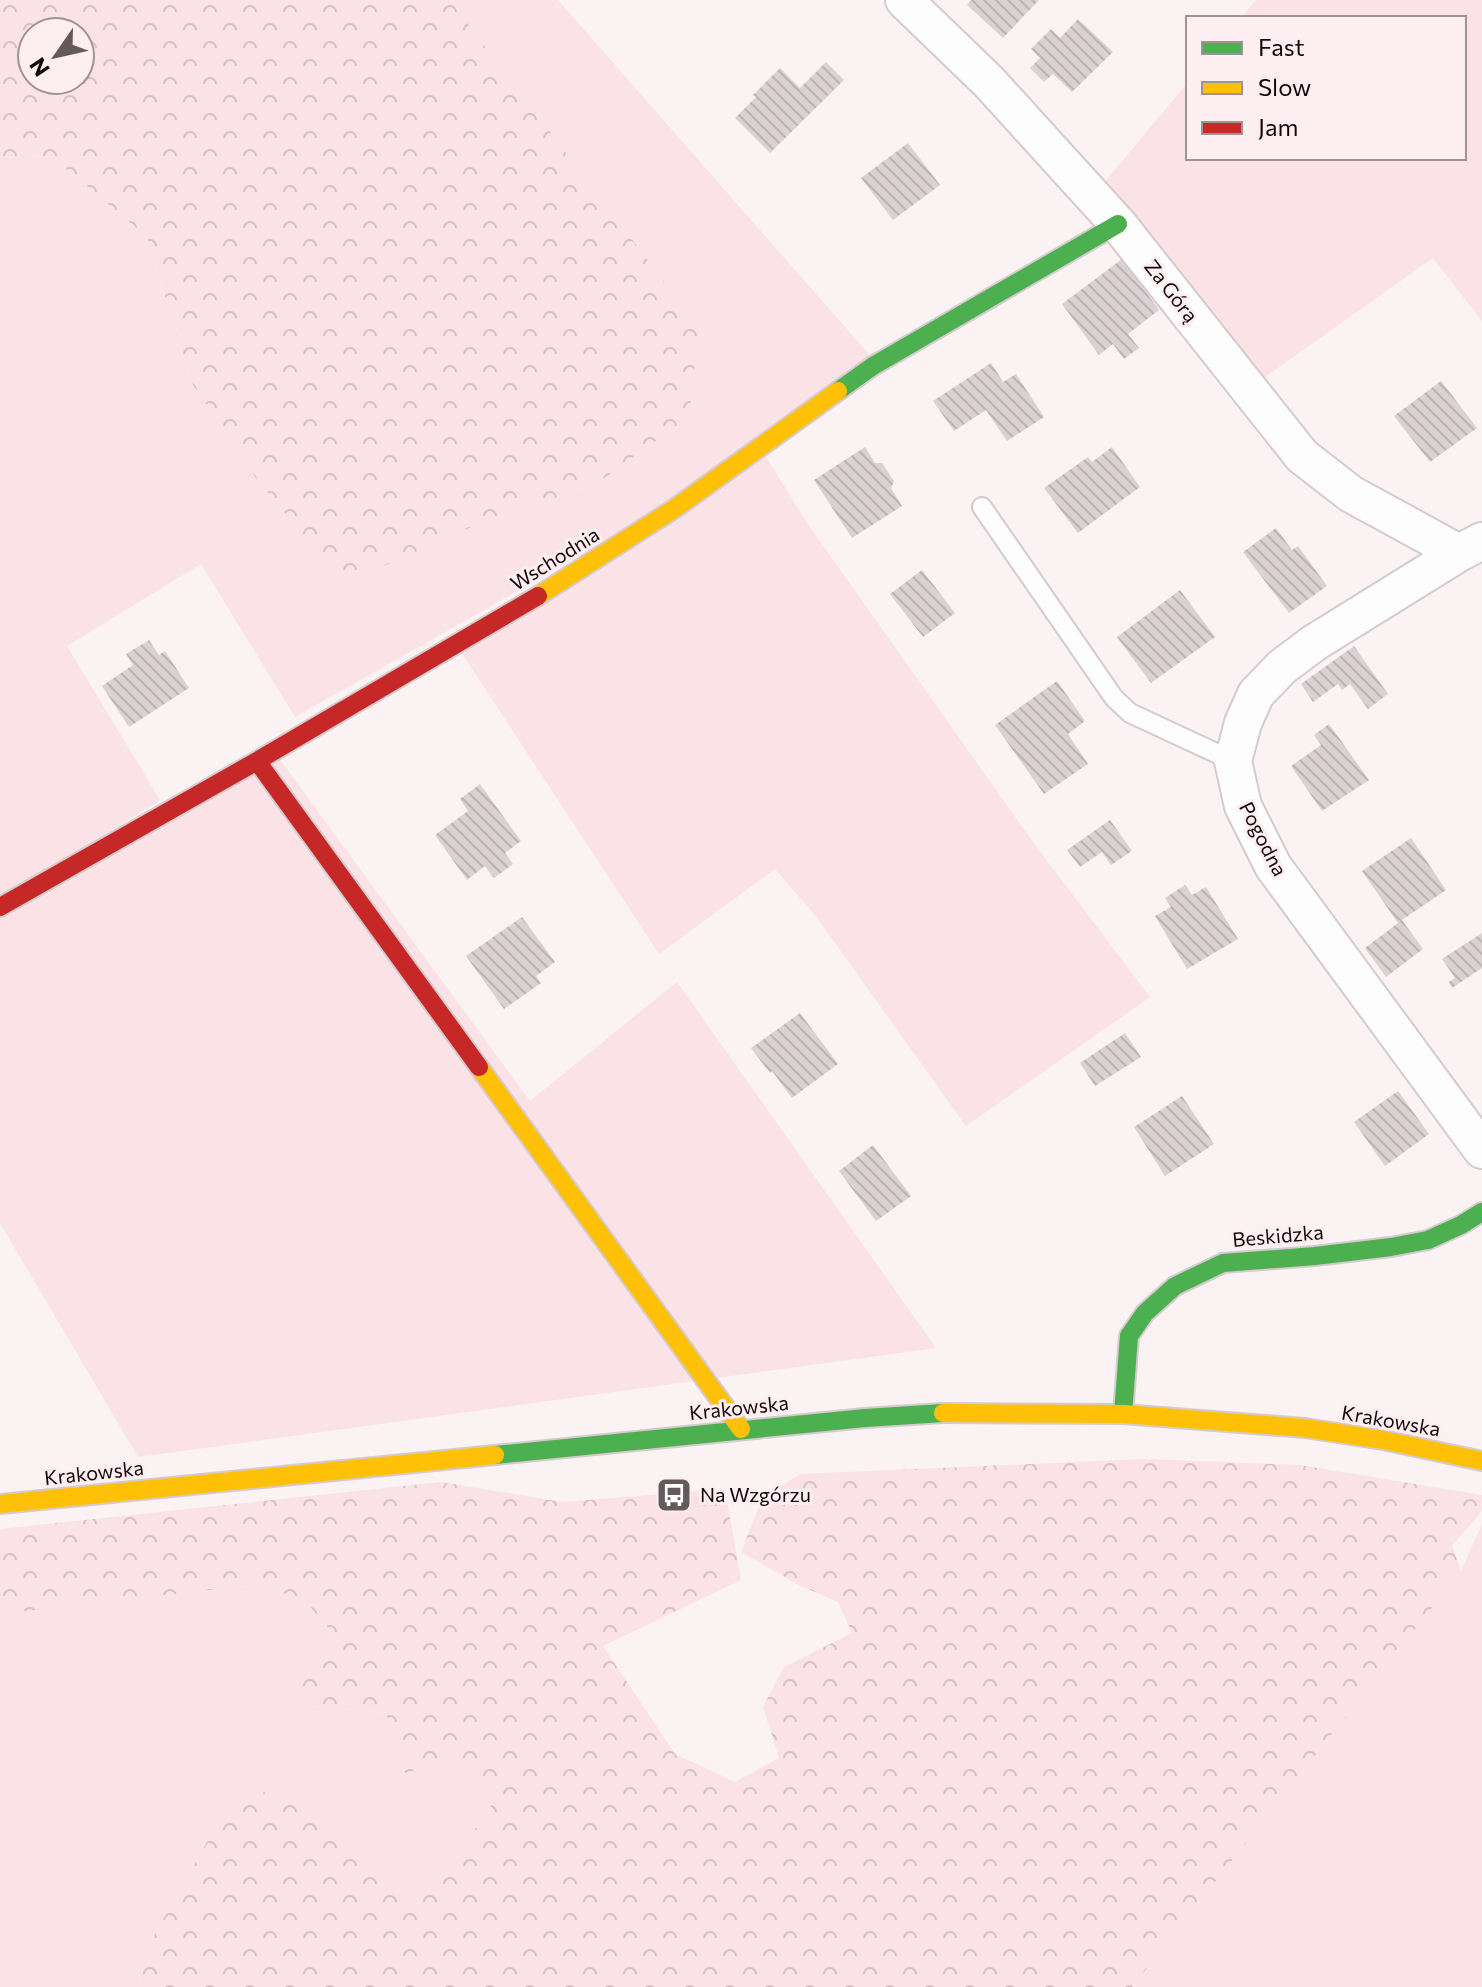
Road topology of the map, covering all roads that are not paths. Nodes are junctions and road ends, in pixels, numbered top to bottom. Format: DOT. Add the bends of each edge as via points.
graph roads {
  1 [pos="904,0"];
  2 [pos="1118,224"];
  3 [pos="982,507"];
  4 [pos="1471,547"];
  5 [pos="257,761"];
  6 [pos="1233,761"];
  7 [pos="0,907"];
  8 [pos="1482,1150"];
  9 [pos="1482,1212"];
  10 [pos="1123,1414"];
  11 [pos="741,1429"];
  12 [pos="1482,1461"];
  13 [pos="0,1504"];
  1 -- 2 [label="street, Za Górą" via="989,82"];
  2 -- 4 [label="street, Za Górą" via="1302,456 1351,494"];
  2 -- 5 [label="street, Wschodnia" via="873,366 687,501 551,588"];
  3 -- 6 [label="lane" via="1114,698 1130,713"];
  4 -- 6 [label="street, Pogodna" via="1282,667 1256,694"];
  5 -- 7 [label="street, Wschodnia"];
  5 -- 11 [label="street"];
  6 -- 8 [label="street, Pogodna" via="1243,806 1273,866"];
  9 -- 10 [label="street, Beskidzka" via="1428,1240 1223,1263 1175,1286 1129,1336"];
  10 -- 11 [label="street, Krakowska" via="961,1412"];
  10 -- 12 [label="street, Krakowska" via="1305,1428"];
  11 -- 13 [label="street, Krakowska"];
}
